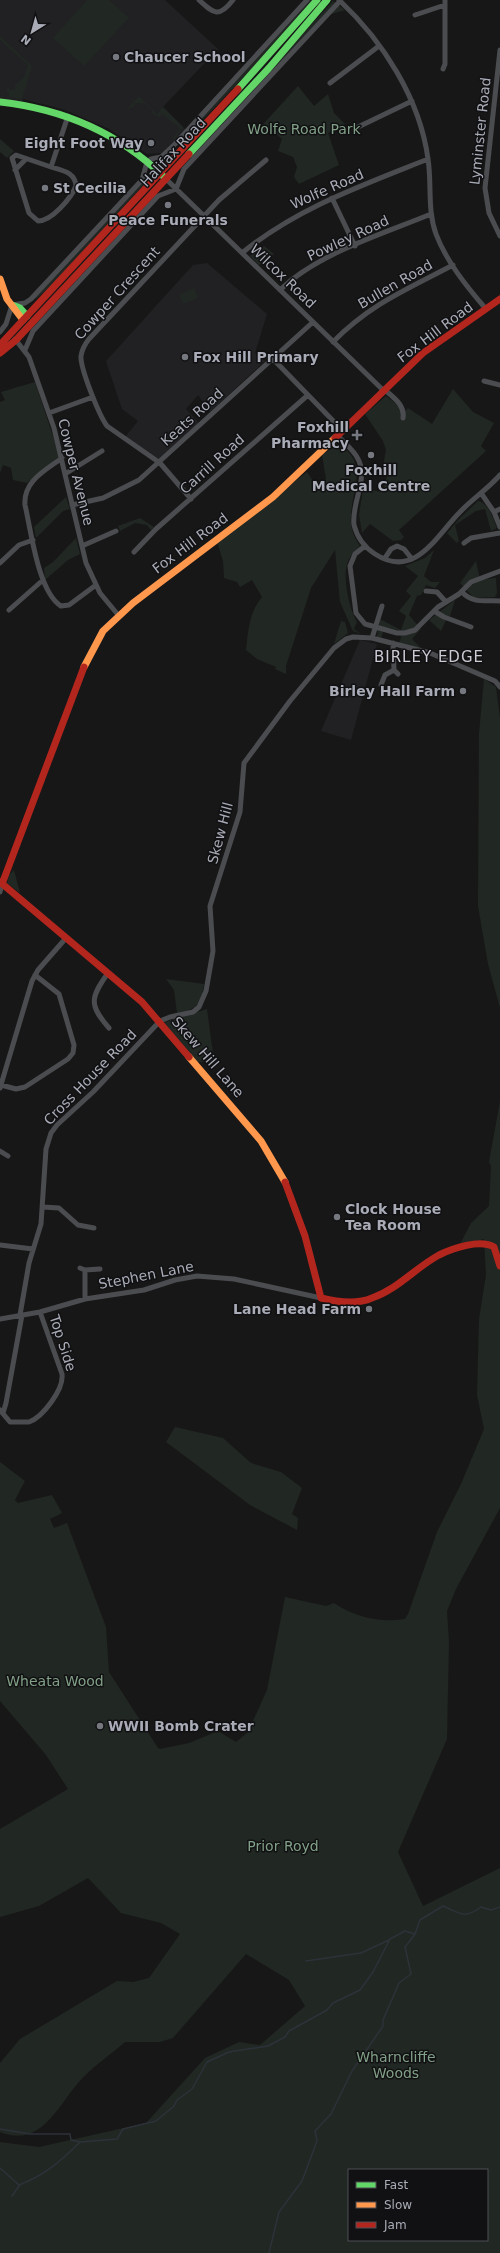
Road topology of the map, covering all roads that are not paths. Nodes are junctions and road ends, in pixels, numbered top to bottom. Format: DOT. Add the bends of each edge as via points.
graph roads {
  1 [pos="199,0"];
  2 [pos="233,0"];
  3 [pos="307,0"];
  4 [pos="317,0"];
  5 [pos="327,0"];
  6 [pos="340,0"];
  7 [pos="445,2"];
  8 [pos="415,15"];
  9 [pos="379,46"];
  10 [pos="500,50"];
  11 [pos="443,69"];
  12 [pos="330,83"];
  13 [pos="412,101"];
  14 [pos="0,102"];
  15 [pos="498,104"];
  16 [pos="68,116"];
  17 [pos="356,128"];
  18 [pos="26,159"];
  19 [pos="428,159"];
  20 [pos="266,160"];
  21 [pos="147,162"];
  22 [pos="51,167"];
  23 [pos="15,170"];
  24 [pos="159,172"];
  25 [pos="166,179"];
  26 [pos="176,189"];
  27 [pos="332,198"];
  28 [pos="431,214"];
  29 [pos="204,216"];
  30 [pos="500,236"];
  31 [pos="355,246"];
  32 [pos="242,253"];
  33 [pos="452,265"];
  34 [pos="0,279"];
  35 [pos="280,290"];
  36 [pos="500,299"];
  37 [pos="12,305"];
  38 [pos="486,309"];
  39 [pos="25,318"];
  40 [pos="313,322"];
  41 [pos="32,324"];
  42 [pos="0,332"];
  43 [pos="10,334"];
  44 [pos="16,340"];
  45 [pos="333,342"];
  46 [pos="0,345"];
  47 [pos="25,350"];
  48 [pos="0,353"];
  49 [pos="274,360"];
  50 [pos="484,381"];
  51 [pos="500,386"];
  52 [pos="384,390"];
  53 [pos="308,395"];
  54 [pos="93,397"];
  55 [pos="49,413"];
  56 [pos="403,418"];
  57 [pos="340,434"];
  58 [pos="102,451"];
  59 [pos="62,458"];
  60 [pos="160,463"];
  61 [pos="65,474"];
  62 [pos="500,475"];
  63 [pos="481,493"];
  64 [pos="191,498"];
  65 [pos="72,505"];
  66 [pos="500,509"];
  67 [pos="494,512"];
  68 [pos="500,527"];
  69 [pos="116,531"];
  70 [pos="500,533"];
  71 [pos="33,540"];
  72 [pos="464,543"];
  73 [pos="82,546"];
  74 [pos="365,546"];
  75 [pos="134,552"];
  76 [pos="385,558"];
  77 [pos="412,559"];
  78 [pos="0,562"];
  79 [pos="500,571"];
  80 [pos="43,580"];
  81 [pos="96,585"];
  82 [pos="426,590"];
  83 [pos="462,592"];
  84 [pos="499,599"];
  85 [pos="446,602"];
  86 [pos="382,606"];
  87 [pos="9,610"];
  88 [pos="434,611"];
  89 [pos="118,616"];
  90 [pos="375,627"];
  91 [pos="471,627"];
  92 [pos="372,638"];
  93 [pos="393,643"];
  94 [pos="381,685"];
  95 [pos="500,687"];
  96 [pos="1,883"];
  97 [pos="0,892"];
  98 [pos="66,938"];
  99 [pos="108,973"];
  100 [pos="34,975"];
  101 [pos="160,1021"];
  102 [pos="109,1028"];
  103 [pos="0,1087"];
  104 [pos="0,1151"];
  105 [pos="8,1156"];
  106 [pos="43,1207"];
  107 [pos="94,1228"];
  108 [pos="0,1245"];
  109 [pos="33,1249"];
  110 [pos="500,1266"];
  111 [pos="100,1269"];
  112 [pos="321,1298"];
  113 [pos="85,1299"];
  114 [pos="40,1312"];
  115 [pos="21,1315"];
  116 [pos="0,1319"];
  117 [pos="1,1411"];
  1 -- 2 [label="street" via="212,11 219,13"];
  3 -- 21 [label="street, Halifax Road" via="169,149 161,157"];
  4 -- 24 [label="main road, Halifax Road"];
  5 -- 25 [label="main road, Halifax Road" via="300,34"];
  6 -- 9 [label="street"];
  6 -- 26 [label="street, Halifax Road" via="184,170"];
  7 -- 8 [label="street"];
  7 -- 11 [label="street"];
  9 -- 12 [label="street"];
  9 -- 13 [label="street" via="397,72"];
  10 -- 15 [label="street, Lyminster Road"];
  13 -- 17 [label="street"];
  13 -- 19 [label="street"];
  14 -- 16 [label="main road" via="25,105"];
  15 -- 30 [label="street, Lyminster Road" via="485,188 489,213"];
  16 -- 21 [label="main road" via="109,135"];
  16 -- 22 [label="street"];
  18 -- 22 [label="street"];
  18 -- 23 [label="street"];
  18 -- 23 [label="street" via="14,156 12,158"];
  19 -- 27 [label="street, Wolfe Road"];
  19 -- 28 [label="street"];
  20 -- 29 [label="street, Cowper Crescent" via="232,187"];
  21 -- 24 [label="main road"];
  21 -- 37 [label="street, Halifax Road" via="142,180 31,299 25,303"];
  22 -- 23 [label="street" via="74,177 76,186 50,218 42,221 35,220 29,213"];
  24 -- 25 [label="main road"];
  24 -- 39 [label="main road, Halifax Road"];
  25 -- 26 [label="street, Wilcox Road"];
  25 -- 41 [label="main road, Halifax Road"];
  26 -- 29 [label="street, Wilcox Road"];
  26 -- 47 [label="street, Halifax Road" via="158,196 33,331"];
  27 -- 31 [label="street"];
  27 -- 32 [label="street, Wolfe Road" via="288,220"];
  28 -- 31 [label="street, Powley Road"];
  28 -- 33 [label="street" via="438,239"];
  29 -- 32 [label="street, Wilcox Road"];
  29 -- 54 [label="street, Cowper Crescent" via="86,344 82,352 82,363"];
  31 -- 35 [label="street, Powley Road" via="319,263"];
  32 -- 35 [label="street, Wilcox Road"];
  33 -- 38 [label="street"];
  33 -- 45 [label="street, Bullen Road" via="407,287 380,304 354,322"];
  34 -- 37 [label="main road"];
  35 -- 40 [label="street, Wilcox Road"];
  36 -- 38 [label="main road, Fox Hill Road"];
  37 -- 39 [label="main road" via="20,308"];
  37 -- 42 [label="street" via="6,324"];
  38 -- 52 [label="main road, Fox Hill Road" via="423,353"];
  39 -- 41 [label="main road"];
  39 -- 43 [label="main road, Halifax Road"];
  40 -- 45 [label="street, Wilcox Road"];
  40 -- 49 [label="street, Keats Road"];
  41 -- 44 [label="main road, Halifax Road"];
  43 -- 44 [label="street, Cowper Avenue"];
  43 -- 46 [label="main road, Halifax Road"];
  44 -- 47 [label="street, Cowper Avenue"];
  44 -- 48 [label="main road, Halifax Road"];
  45 -- 52 [label="street, Wilcox Road"];
  47 -- 55 [label="street, Cowper Avenue"];
  49 -- 53 [label="street"];
  49 -- 60 [label="street, Keats Road"];
  50 -- 51 [label="street"];
  52 -- 56 [label="street, Wilcox Road" via="401,405"];
  52 -- 57 [label="main road, Fox Hill Road"];
  53 -- 57 [label="street"];
  53 -- 64 [label="street, Carrill Road"];
  54 -- 55 [label="street"];
  54 -- 60 [label="street, Cowper Crescent" via="101,417 110,430"];
  55 -- 59 [label="street, Cowper Avenue"];
  57 -- 74 [label="street" via="358,458 361,469 354,517 356,530"];
  57 -- 89 [label="main road, Fox Hill Road" via="273,497 164,578"];
  58 -- 61 [label="street"];
  59 -- 61 [label="street, Cowper Avenue"];
  59 -- 71 [label="street" via="26,488 25,505"];
  60 -- 64 [label="street, Cowper Crescent"];
  60 -- 65 [label="street, Keats Road" via="139,480 117,492"];
  61 -- 65 [label="street, Cowper Avenue"];
  62 -- 63 [label="street"];
  63 -- 67 [label="street"];
  63 -- 77 [label="street" via="455,517 431,547"];
  64 -- 75 [label="street, Carrill Road"];
  65 -- 73 [label="street, Cowper Avenue"];
  66 -- 67 [label="street"];
  67 -- 68 [label="street"];
  69 -- 73 [label="street"];
  70 -- 72 [label="street" via="471,538"];
  71 -- 78 [label="street" via="19,545"];
  71 -- 80 [label="street"];
  73 -- 81 [label="street, Cowper Avenue"];
  74 -- 76 [label="street" via="376,555"];
  74 -- 90 [label="street" via="356,554 350,566 354,608 362,621"];
  76 -- 77 [label="street" via="400,561"];
  76 -- 77 [label="street" via="397,546 404,549"];
  79 -- 83 [label="street" via="475,579"];
  80 -- 81 [label="street" via="52,599 61,606 69,604"];
  80 -- 87 [label="street"];
  81 -- 89 [label="street, Cowper Avenue"];
  82 -- 85 [label="street" via="438,592"];
  83 -- 84 [label="street" via="475,601"];
  83 -- 85 [label="street"];
  85 -- 88 [label="street"];
  86 -- 90 [label="street"];
  88 -- 90 [label="street" via="411,632 400,633"];
  88 -- 91 [label="street"];
  89 -- 96 [label="main road, Fox Hill Road" via="103,631 89,654"];
  90 -- 92 [label="street"];
  92 -- 93 [label="street"];
  92 -- 101 [label="street, Skew Hill" via="353,637 340,643 322,660 244,762 240,812 210,906 213,952 206,991 199,1007 193,1012"];
  93 -- 94 [label="street" via="396,672 385,675"];
  93 -- 95 [label="street" via="443,658 494,681"];
  96 -- 97 [label="street"];
  96 -- 98 [label="main road, Skew Hill Lane"];
  98 -- 99 [label="main road, Skew Hill Lane"];
  98 -- 100 [label="street"];
  99 -- 101 [label="main road, Skew Hill Lane"];
  99 -- 102 [label="street" via="96,991 94,1000 97,1015"];
  100 -- 103 [label="street"];
  100 -- 103 [label="street" via="60,994 74,1045 73,1053 65,1062 25,1086 16,1089"];
  101 -- 106 [label="street, Cross House Road" via="53,1130 46,1149"];
  101 -- 112 [label="main road, Skew Hill Lane" via="248,1124 278,1165 307,1238"];
  104 -- 105 [label="street"];
  106 -- 107 [label="street" via="59,1208 78,1225"];
  106 -- 109 [label="street, Cross House Road"];
  108 -- 109 [label="street"];
  109 -- 115 [label="street, Cross House Road"];
  110 -- 112 [label="main road" via="494,1248 487,1243 476,1243 439,1255 397,1286 371,1299 346,1303"];
  111 -- 113 [label="street" via="82,1269"];
  112 -- 113 [label="street, Stephen Lane" via="234,1279 197,1276 144,1290"];
  113 -- 114 [label="street, Stephen Lane"];
  114 -- 115 [label="street, Stephen Lane"];
  114 -- 117 [label="street, Top Side" via="60,1367 62,1382 57,1393 29,1422 10,1422"];
  115 -- 116 [label="street, Stephen Lane"];
  115 -- 117 [label="street, Cross House Road" via="6,1403"];
}
